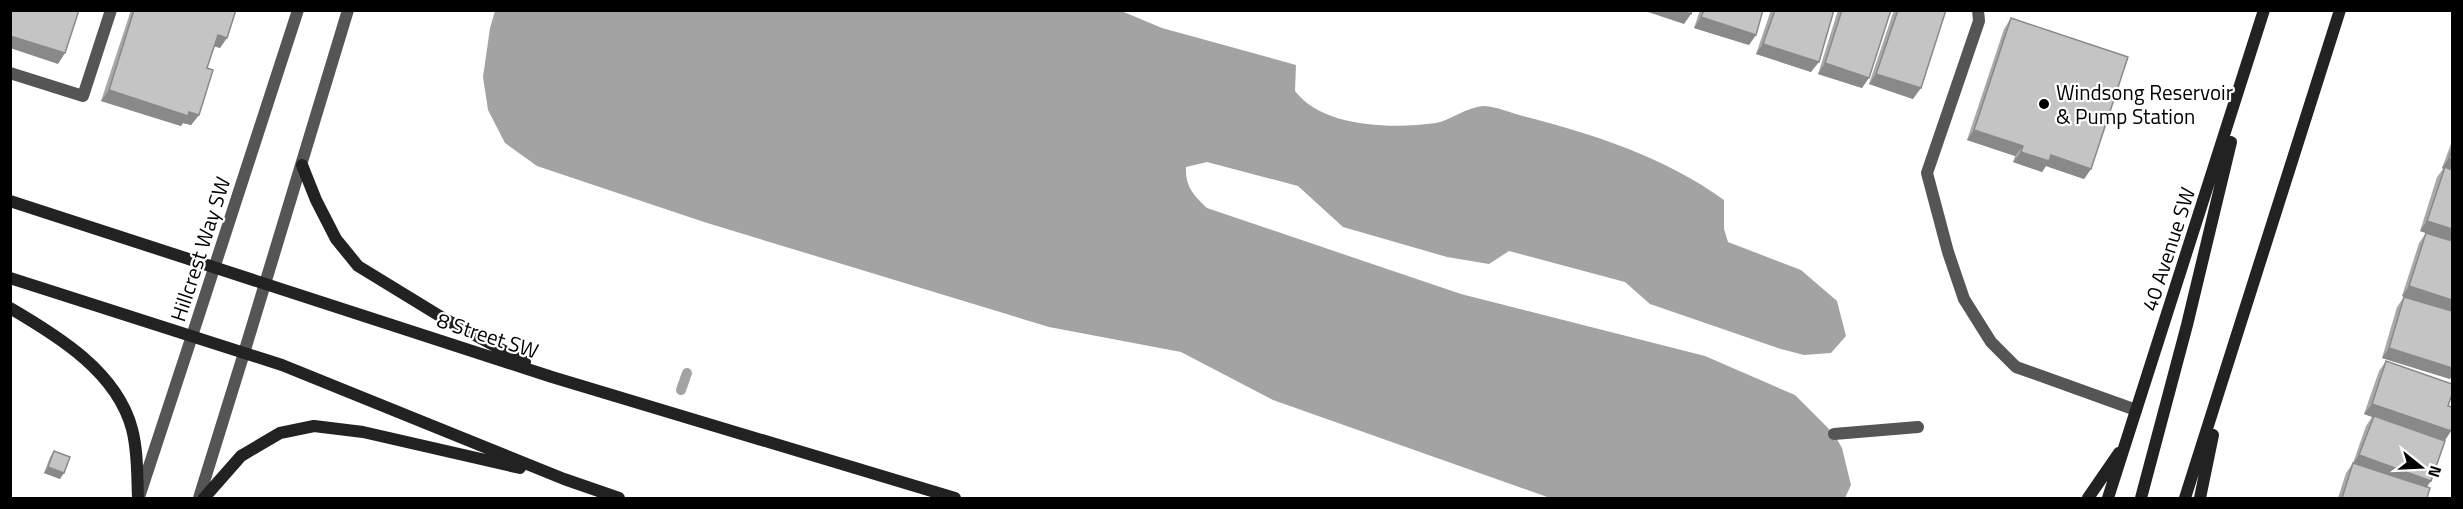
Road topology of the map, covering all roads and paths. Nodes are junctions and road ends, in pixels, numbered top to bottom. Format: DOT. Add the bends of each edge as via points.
graph roads {
  1 [pos="111,10"];
  2 [pos="298,10"];
  3 [pos="348,10"];
  4 [pos="1978,10"];
  5 [pos="2264,10"];
  6 [pos="2340,10"];
  7 [pos="2252,51"];
  8 [pos="10,73"];
  9 [pos="302,165"];
  10 [pos="10,201"];
  11 [pos="215,266"];
  12 [pos="10,278"];
  13 [pos="267,282"];
  14 [pos="10,308"];
  15 [pos="192,336"];
  16 [pos="244,353"];
  17 [pos="552,377"];
  18 [pos="2225,378"];
  19 [pos="2136,410"];
  20 [pos="1918,427"];
  21 [pos="1834,434"];
  22 [pos="2127,439"];
  23 [pos="564,479"];
  24 [pos="138,498"];
  25 [pos="199,498"];
  26 [pos="204,498"];
  27 [pos="619,498"];
  28 [pos="955,498"];
  29 [pos="2088,498"];
  30 [pos="2108,498"];
  31 [pos="2141,498"];
  32 [pos="2185,498"];
  33 [pos="2200,498"];
  1 -- 8 [label="street" via="83,96"];
  2 -- 11 [label="street, Hillcrest Way SW"];
  3 -- 9 [label="street"];
  4 -- 19 [label="street" via="1979,21 1927,173 1964,299 1991,342 2016,367"];
  5 -- 7 [label="main road, 40 Avenue SW"];
  6 -- 18 [label="main road"];
  7 -- 19 [label="main road, 40 Avenue SW"];
  7 -- 31 [label="main road"];
  9 -- 13 [label="street"];
  9 -- 17 [label="main road" via="336,239 358,266"];
  10 -- 11 [label="main road, 8 Street SW"];
  11 -- 13 [label="main road, 8 Street SW"];
  11 -- 15 [label="street, Hillcrest Way SW"];
  12 -- 15 [label="main road"];
  13 -- 16 [label="street"];
  13 -- 17 [label="main road, 8 Street SW"];
  14 -- 24 [label="main road" via="76,351 104,379 123,406 137,454"];
  15 -- 16 [label="main road"];
  15 -- 24 [label="street, Hillcrest Way SW"];
  16 -- 23 [label="main road"];
  16 -- 25 [label="street"];
  17 -- 28 [label="main road, 8 Street SW"];
  18 -- 32 [label="main road"];
  18 -- 33 [label="main road"];
  19 -- 22 [label="main road, 40 Avenue SW"];
  20 -- 21 [label="street"];
  22 -- 29 [label="main road"];
  22 -- 30 [label="main road, 40 Avenue SW"];
  23 -- 26 [label="main road" via="426,444 314,426 280,434 241,456"];
  23 -- 27 [label="main road"];
}
